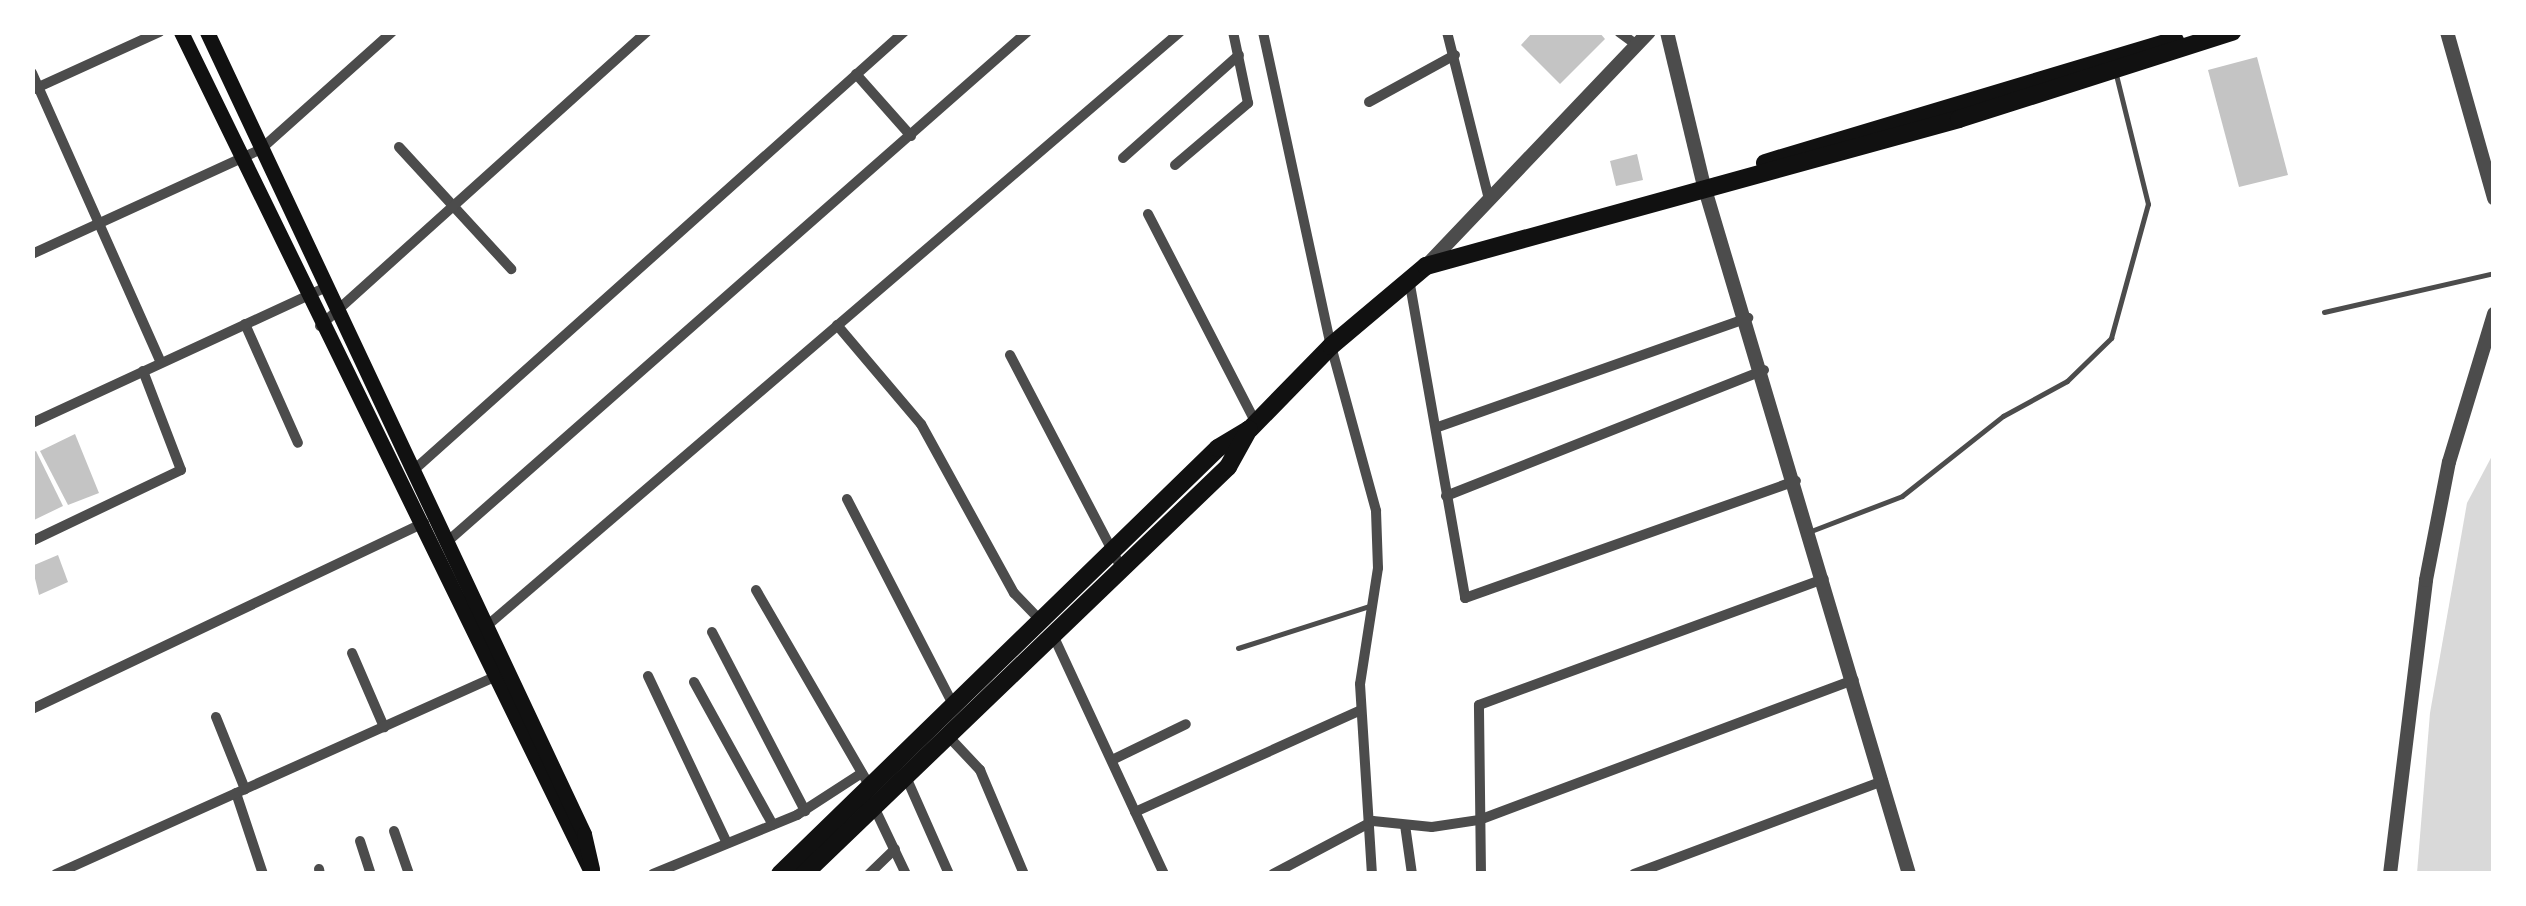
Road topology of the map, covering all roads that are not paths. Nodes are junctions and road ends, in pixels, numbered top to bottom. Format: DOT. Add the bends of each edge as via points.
graph roads {
  1 [pos="159,32"];
  2 [pos="181,32"];
  3 [pos="206,32"];
  4 [pos="647,32"];
  5 [pos="904,32"];
  6 [pos="1027,32"];
  7 [pos="1180,32"];
  8 [pos="1233,32"];
  9 [pos="1263,32"];
  10 [pos="1447,32"];
  11 [pos="1619,32"];
  12 [pos="1649,32"];
  13 [pos="1667,32"];
  14 [pos="2232,32"];
  15 [pos="2446,32"];
  16 [pos="389,33"];
  17 [pos="2202,40"];
  18 [pos="1637,45"];
  19 [pos="1455,55"];
  20 [pos="1239,56"];
  21 [pos="2116,72"];
  22 [pos="32,73"];
  23 [pos="856,74"];
  24 [pos="2067,79"];
  25 [pos="36,89"];
  26 [pos="1369,102"];
  27 [pos="911,136"];
  28 [pos="399,146"];
  29 [pos="262,149"];
  30 [pos="1123,158"];
  31 [pos="242,160"];
  32 [pos="1175,165"];
  33 [pos="1704,186"];
  34 [pos="2494,198"];
  35 [pos="1489,199"];
  36 [pos="454,204"];
  37 [pos="1148,214"];
  38 [pos="99,224"];
  39 [pos="32,254"];
  40 [pos="1426,266"];
  41 [pos="511,269"];
  42 [pos="2494,273"];
  43 [pos="1409,278"];
  44 [pos="327,287"];
  45 [pos="306,296"];
  46 [pos="338,311"];
  47 [pos="2324,312"];
  48 [pos="2494,314"];
  49 [pos="1748,318"];
  50 [pos="245,324"];
  51 [pos="836,325"];
  52 [pos="320,326"];
  53 [pos="1331,346"];
  54 [pos="1010,355"];
  55 [pos="162,363"];
  56 [pos="1764,370"];
  57 [pos="143,372"];
  58 [pos="32,423"];
  59 [pos="1253,426"];
  60 [pos="1438,427"];
  61 [pos="298,443"];
  62 [pos="415,469"];
  63 [pos="1796,480"];
  64 [pos="1446,496"];
  65 [pos="847,499"];
  66 [pos="437,517"];
  67 [pos="419,525"];
  68 [pos="1810,532"];
  69 [pos="32,541"];
  70 [pos="448,541"];
  71 [pos="1110,553"];
  72 [pos="1122,569"];
  73 [pos="1824,578"];
  74 [pos="756,590"];
  75 [pos="1373,606"];
  76 [pos="1047,628"];
  77 [pos="480,631"];
  78 [pos="712,632"];
  79 [pos="1238,648"];
  80 [pos="352,653"];
  81 [pos="648,676"];
  82 [pos="494,678"];
  83 [pos="1854,680"];
  84 [pos="694,682"];
  85 [pos="952,704"];
  86 [pos="32,709"];
  87 [pos="1362,710"];
  88 [pos="216,717"];
  89 [pos="1186,724"];
  90 [pos="384,727"];
  91 [pos="948,736"];
  92 [pos="1112,760"];
  93 [pos="906,777"];
  94 [pos="1883,781"];
  95 [pos="240,791"];
  96 [pos="872,792"];
  97 [pos="805,811"];
  98 [pos="1135,812"];
  99 [pos="1479,820"];
  100 [pos="1374,821"];
  101 [pos="773,825"];
  102 [pos="1405,825"];
  103 [pos="394,831"];
  104 [pos="360,842"];
  105 [pos="727,844"];
  106 [pos="895,849"];
  107 [pos="592,873"];
  108 [pos="56,874"];
  109 [pos="263,874"];
  110 [pos="371,874"];
  111 [pos="409,874"];
  112 [pos="653,874"];
  113 [pos="780,874"];
  114 [pos="804,874"];
  115 [pos="869,874"];
  116 [pos="906,874"];
  117 [pos="949,874"];
  118 [pos="1024,874"];
  119 [pos="1164,874"];
  120 [pos="1274,874"];
  121 [pos="1372,874"];
  122 [pos="1412,874"];
  123 [pos="1482,874"];
  124 [pos="1634,874"];
  125 [pos="1909,874"];
  126 [pos="2390,874"];
  1 -- 25 [label="street"];
  2 -- 31 [label="main road"];
  3 -- 29 [label="main road"];
  4 -- 36 [label="street"];
  5 -- 23 [label="street"];
  6 -- 27 [label="street"];
  7 -- 51 [label="street"];
  8 -- 20 [label="street"];
  9 -- 53 [label="street"];
  10 -- 19 [label="street"];
  11 -- 18 [label="street"];
  12 -- 18 [label="street"];
  13 -- 33 [label="street"];
  14 -- 17 [label="highway"];
  15 -- 34 [label="street"];
  16 -- 29 [label="street"];
  17 -- 21 [label="highway"];
  17 -- 24 [label="highway" via="2187,36"];
  18 -- 35 [label="street"];
  19 -- 26 [label="street"];
  19 -- 35 [label="street"];
  20 -- 30 [label="street"];
  20 -- 32 [label="street" via="1246,108"];
  21 -- 24 [label="highway"];
  21 -- 68 [label="lane" via="2148,204 2112,338 2066,381 2004,416 1902,496"];
  22 -- 25 [label="street"];
  23 -- 27 [label="street"];
  23 -- 62 [label="street"];
  24 -- 33 [label="highway"];
  25 -- 38 [label="street"];
  27 -- 70 [label="street"];
  28 -- 36 [label="street"];
  29 -- 31 [label="street"];
  29 -- 44 [label="main road"];
  31 -- 38 [label="street"];
  31 -- 45 [label="main road"];
  33 -- 40 [label="highway"];
  33 -- 49 [label="street"];
  35 -- 40 [label="street"];
  36 -- 41 [label="street"];
  36 -- 46 [label="street"];
  37 -- 59 [label="street"];
  38 -- 39 [label="street"];
  38 -- 55 [label="street"];
  40 -- 43 [label="highway"];
  42 -- 47 [label="lane"];
  43 -- 53 [label="highway"];
  43 -- 60 [label="street"];
  44 -- 45 [label="street"];
  44 -- 46 [label="main road"];
  45 -- 50 [label="street"];
  45 -- 52 [label="main road"];
  46 -- 52 [label="street"];
  46 -- 62 [label="main road"];
  48 -- 126 [label="street" via="2449,462 2426,580"];
  49 -- 56 [label="street"];
  49 -- 60 [label="street"];
  50 -- 55 [label="street"];
  50 -- 61 [label="street"];
  51 -- 76 [label="street" via="921,424 1014,593"];
  51 -- 77 [label="street"];
  52 -- 67 [label="main road"];
  53 -- 59 [label="highway"];
  53 -- 75 [label="street" via="1376,510"];
  54 -- 71 [label="street"];
  55 -- 57 [label="street"];
  56 -- 63 [label="street"];
  56 -- 64 [label="street"];
  57 -- 58 [label="street"];
  57 -- 69 [label="street" via="181,470"];
  59 -- 71 [label="highway" via="1218,448"];
  59 -- 72 [label="highway" via="1228,467"];
  60 -- 64 [label="street"];
  62 -- 66 [label="main road"];
  63 -- 64 [label="street" via="1469,600"];
  63 -- 68 [label="street"];
  65 -- 85 [label="street"];
  66 -- 67 [label="street"];
  66 -- 70 [label="main road"];
  67 -- 77 [label="main road"];
  67 -- 86 [label="street"];
  68 -- 73 [label="street"];
  70 -- 77 [label="main road"];
  71 -- 72 [label="street"];
  71 -- 76 [label="highway"];
  72 -- 76 [label="highway"];
  73 -- 83 [label="street"];
  73 -- 99 [label="street" via="1479,705"];
  74 -- 96 [label="street"];
  75 -- 79 [label="lane"];
  75 -- 87 [label="street"];
  76 -- 85 [label="highway"];
  76 -- 91 [label="highway"];
  76 -- 92 [label="street"];
  77 -- 82 [label="main road"];
  77 -- 107 [label="main road" via="584,834"];
  78 -- 97 [label="street"];
  80 -- 90 [label="street"];
  81 -- 105 [label="street"];
  82 -- 90 [label="street"];
  82 -- 107 [label="main road"];
  83 -- 94 [label="street"];
  83 -- 99 [label="street"];
  84 -- 101 [label="street"];
  85 -- 96 [label="highway"];
  87 -- 98 [label="street"];
  87 -- 100 [label="street"];
  88 -- 95 [label="street"];
  89 -- 92 [label="street"];
  90 -- 95 [label="street"];
  91 -- 93 [label="highway"];
  91 -- 118 [label="street" via="980,770"];
  92 -- 98 [label="street"];
  93 -- 96 [label="highway"];
  93 -- 117 [label="street"];
  94 -- 124 [label="street"];
  94 -- 125 [label="street"];
  95 -- 108 [label="street"];
  95 -- 109 [label="street"];
  96 -- 97 [label="street"];
  96 -- 106 [label="street"];
  96 -- 113 [label="highway"];
  96 -- 114 [label="highway"];
  97 -- 101 [label="street"];
  98 -- 119 [label="street"];
  99 -- 102 [label="street"];
  99 -- 123 [label="street"];
  100 -- 102 [label="street"];
  100 -- 120 [label="street"];
  100 -- 121 [label="street"];
  101 -- 105 [label="street"];
  102 -- 122 [label="street"];
  103 -- 111 [label="street"];
  104 -- 110 [label="street"];
  105 -- 112 [label="street"];
  106 -- 115 [label="street"];
  106 -- 116 [label="street"];
}
